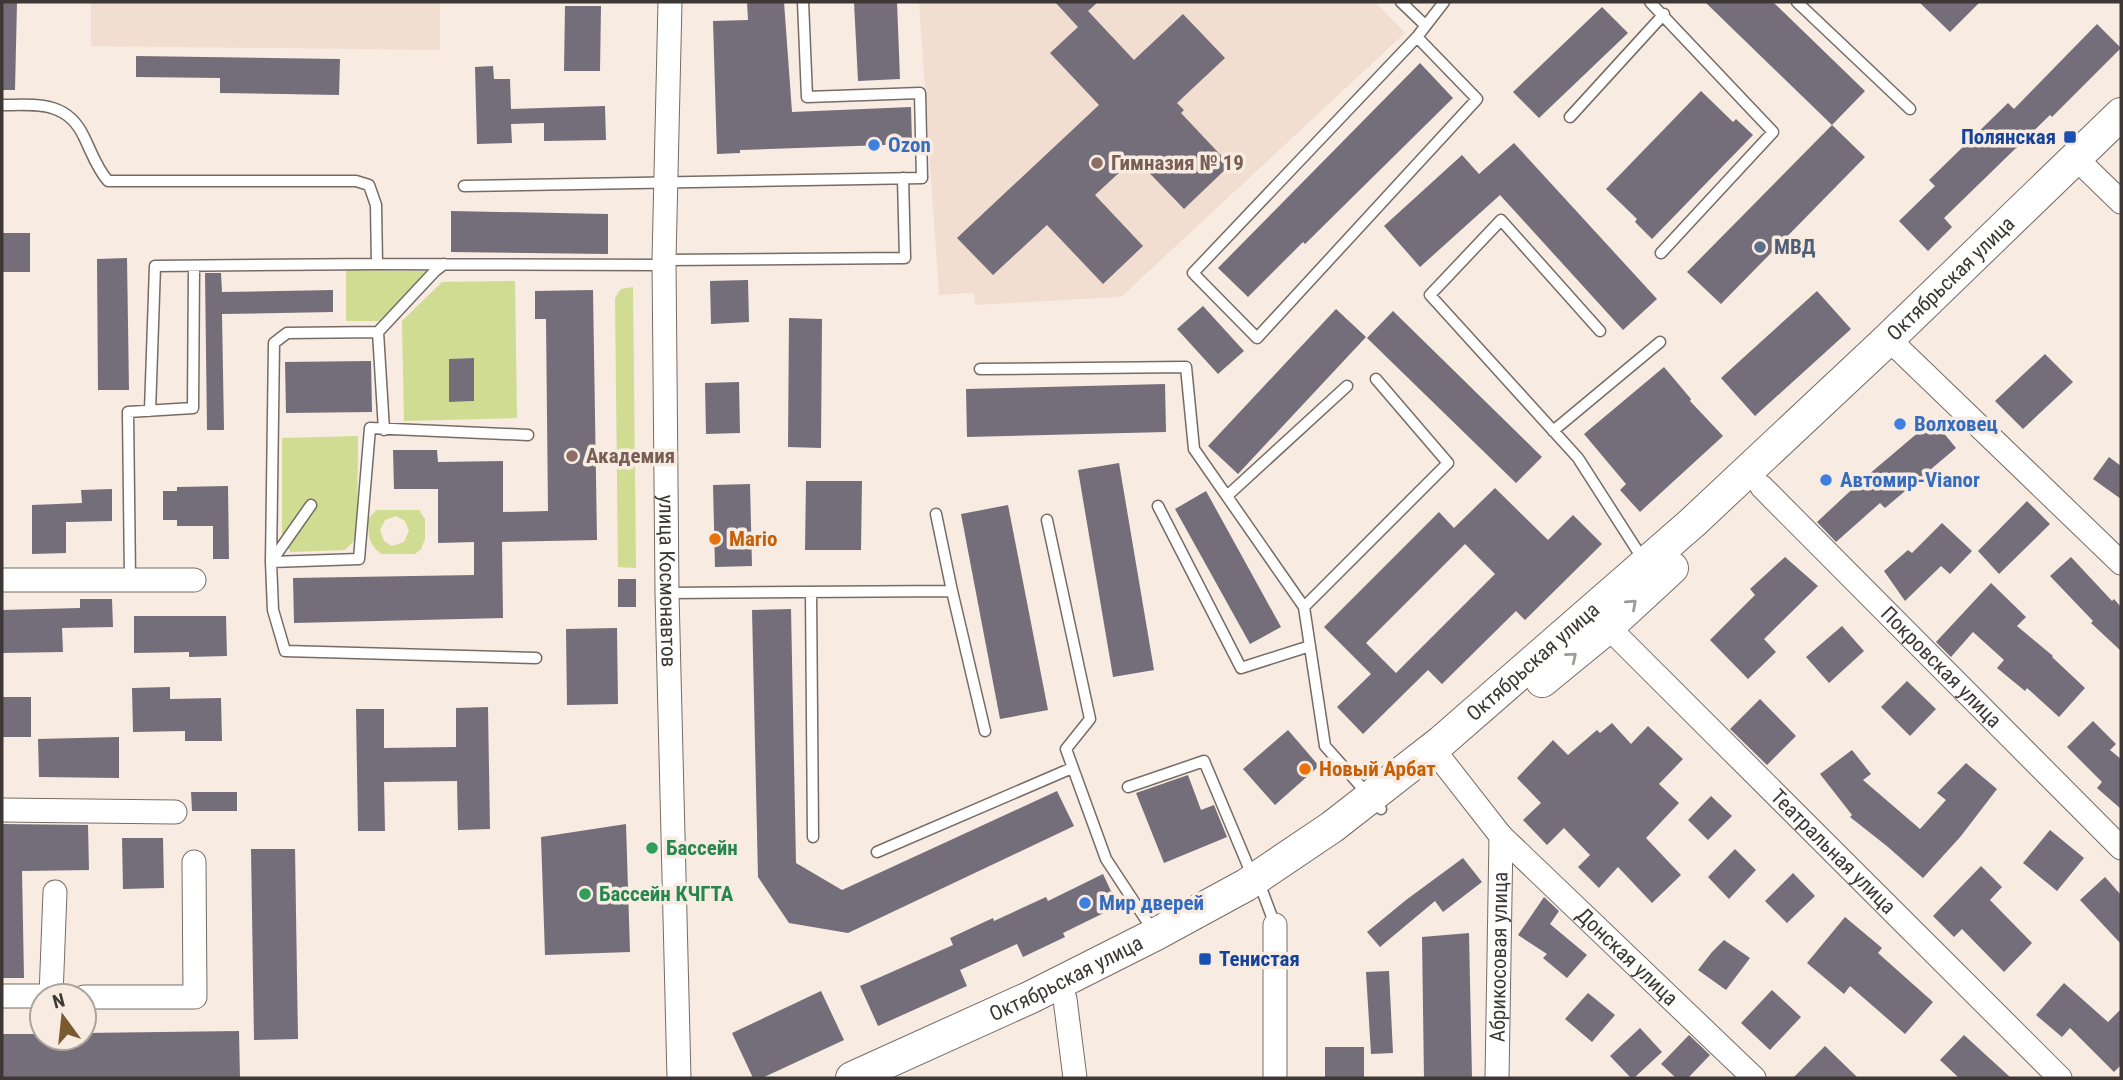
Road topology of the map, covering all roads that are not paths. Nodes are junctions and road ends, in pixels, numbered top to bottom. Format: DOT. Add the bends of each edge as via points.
graph roads {
  1 [pos="670,2"];
  2 [pos="803,2"];
  3 [pos="1401,2"];
  4 [pos="1444,2"];
  5 [pos="1650,2"];
  6 [pos="1797,2"];
  7 [pos="1664,14"];
  8 [pos="1425,25"];
  9 [pos="1417,37"];
  10 [pos="2,105"];
  11 [pos="1910,109"];
  12 [pos="2121,114"];
  13 [pos="1570,117"];
  14 [pos="2121,134"];
  15 [pos="2087,169"];
  16 [pos="903,178"];
  17 [pos="666,182"];
  18 [pos="464,186"];
  19 [pos="2121,202"];
  20 [pos="1661,253"];
  21 [pos="664,262"];
  22 [pos="377,264"];
  23 [pos="444,264"];
  24 [pos="194,266"];
  25 [pos="1600,331"];
  26 [pos="378,332"];
  27 [pos="1660,342"];
  28 [pos="1900,350"];
  29 [pos="980,369"];
  30 [pos="1376,379"];
  31 [pos="1347,386"];
  32 [pos="150,411"];
  33 [pos="384,430"];
  34 [pos="1553,431"];
  35 [pos="528,435"];
  36 [pos="1762,487"];
  37 [pos="1227,496"];
  38 [pos="311,505"];
  39 [pos="1158,506"];
  40 [pos="936,514"];
  41 [pos="1047,520"];
  42 [pos="271,562"];
  43 [pos="2121,563"];
  44 [pos="1645,564"];
  45 [pos="130,579"];
  46 [pos="2,580"];
  47 [pos="194,580"];
  48 [pos="952,591"];
  49 [pos="811,592"];
  50 [pos="667,593"];
  51 [pos="1304,607"];
  52 [pos="1608,627"];
  53 [pos="1310,646"];
  54 [pos="536,658"];
  55 [pos="985,731"];
  56 [pos="1438,756"];
  57 [pos="1072,768"];
  58 [pos="1128,787"];
  59 [pos="1375,803"];
  60 [pos="2,810"];
  61 [pos="175,812"];
  62 [pos="1501,836"];
  63 [pos="813,837"];
  64 [pos="2121,848"];
  65 [pos="877,852"];
  66 [pos="194,862"];
  67 [pos="1259,886"];
  68 [pos="55,892"];
  69 [pos="1275,925"];
  70 [pos="1160,940"];
  71 [pos="52,982"];
  72 [pos="2,996"];
  73 [pos="28,996"];
  74 [pos="98,997"];
  75 [pos="1065,999"];
  76 [pos="680,1078"];
  77 [pos="852,1078"];
  78 [pos="897,1078"];
  79 [pos="1075,1078"];
  80 [pos="1275,1078"];
  81 [pos="1497,1078"];
  82 [pos="1754,1078"];
  83 [pos="2060,1078"];
  1 -- 17 [label="street, улица Космонавтов"];
  2 -- 16 [label="lane" via="807,97 920,93 922,178"];
  3 -- 8 [label="lane"];
  4 -- 8 [label="lane"];
  5 -- 7 [label="lane"];
  6 -- 11 [label="lane"];
  7 -- 13 [label="lane"];
  7 -- 20 [label="lane" via="1773,132"];
  8 -- 9 [label="lane"];
  9 -- 9 [label="lane" via="1193,273 1257,338 1477,99"];
  10 -- 22 [label="lane" via="48,105 62,112 84,136 108,181 356,181 369,185 376,205"];
  12 -- 44 [label="main road, Октябрьская улица"];
  14 -- 15 [label="main road, Октябрьская улица"];
  15 -- 19 [label="street"];
  15 -- 28 [label="main road, Октябрьская улица"];
  16 -- 17 [label="lane"];
  16 -- 21 [label="lane" via="905,258"];
  17 -- 18 [label="lane"];
  17 -- 21 [label="street, улица Космонавтов"];
  21 -- 23 [label="lane"];
  21 -- 50 [label="street, улица Космонавтов"];
  22 -- 23 [label="lane"];
  22 -- 24 [label="lane"];
  23 -- 26 [label="lane"];
  24 -- 32 [label="lane" via="155,266"];
  24 -- 32 [label="lane" via="194,408"];
  25 -- 34 [label="lane" via="1502,220 1430,295"];
  26 -- 33 [label="lane"];
  26 -- 42 [label="lane" via="287,332 274,343"];
  27 -- 34 [label="lane"];
  28 -- 36 [label="main road, Октябрьская улица"];
  28 -- 43 [label="street"];
  29 -- 37 [label="lane" via="1185,366 1194,449"];
  30 -- 51 [label="lane" via="1448,463"];
  31 -- 37 [label="lane"];
  32 -- 45 [label="lane" via="128,412"];
  33 -- 35 [label="lane"];
  33 -- 42 [label="lane" via="370,428 359,559"];
  34 -- 44 [label="lane" via="1578,457"];
  52 -- 36 [label="main road, Октябрьская улица, one-way"];
  36 -- 64 [label="street, Покровская улица"];
  37 -- 51 [label="lane"];
  38 -- 42 [label="lane"];
  39 -- 53 [label="lane" via="1241,668"];
  40 -- 48 [label="lane"];
  41 -- 57 [label="lane" via="1090,719 1066,750"];
  42 -- 54 [label="lane" via="273,610 285,651"];
  44 -- 56 [label="main road, Октябрьская улица"];
  45 -- 46 [label="street"];
  45 -- 47 [label="street"];
  48 -- 49 [label="lane"];
  48 -- 55 [label="lane"];
  49 -- 50 [label="lane"];
  49 -- 63 [label="lane"];
  50 -- 76 [label="street, улица Космонавтов"];
  51 -- 53 [label="lane"];
  56 -- 52 [label="main road, Октябрьская улица, one-way"];
  52 -- 83 [label="street, Театральная улица"];
  53 -- 59 [label="lane" via="1325,746"];
  56 -- 59 [label="main road, Октябрьская улица"];
  56 -- 62 [label="street, Донская улица"];
  57 -- 65 [label="lane"];
  57 -- 70 [label="lane" via="1106,859"];
  58 -- 67 [label="lane" via="1204,761"];
  59 -- 67 [label="main road, Октябрьская улица" via="1277,887"];
  60 -- 61 [label="street"];
  62 -- 81 [label="street, Абрикосовая улица"];
  62 -- 82 [label="street, Донская улица"];
  66 -- 74 [label="street" via="195,998"];
  67 -- 69 [label="lane"];
  67 -- 70 [label="main road, Октябрьская улица"];
  68 -- 71 [label="street"];
  69 -- 80 [label="street"];
  70 -- 75 [label="main road, Октябрьская улица"];
  70 -- 77 [label="main road, Октябрьская улица"];
  72 -- 73 [label="street"];
  75 -- 78 [label="main road, Октябрьская улица"];
  75 -- 79 [label="street"];
}
